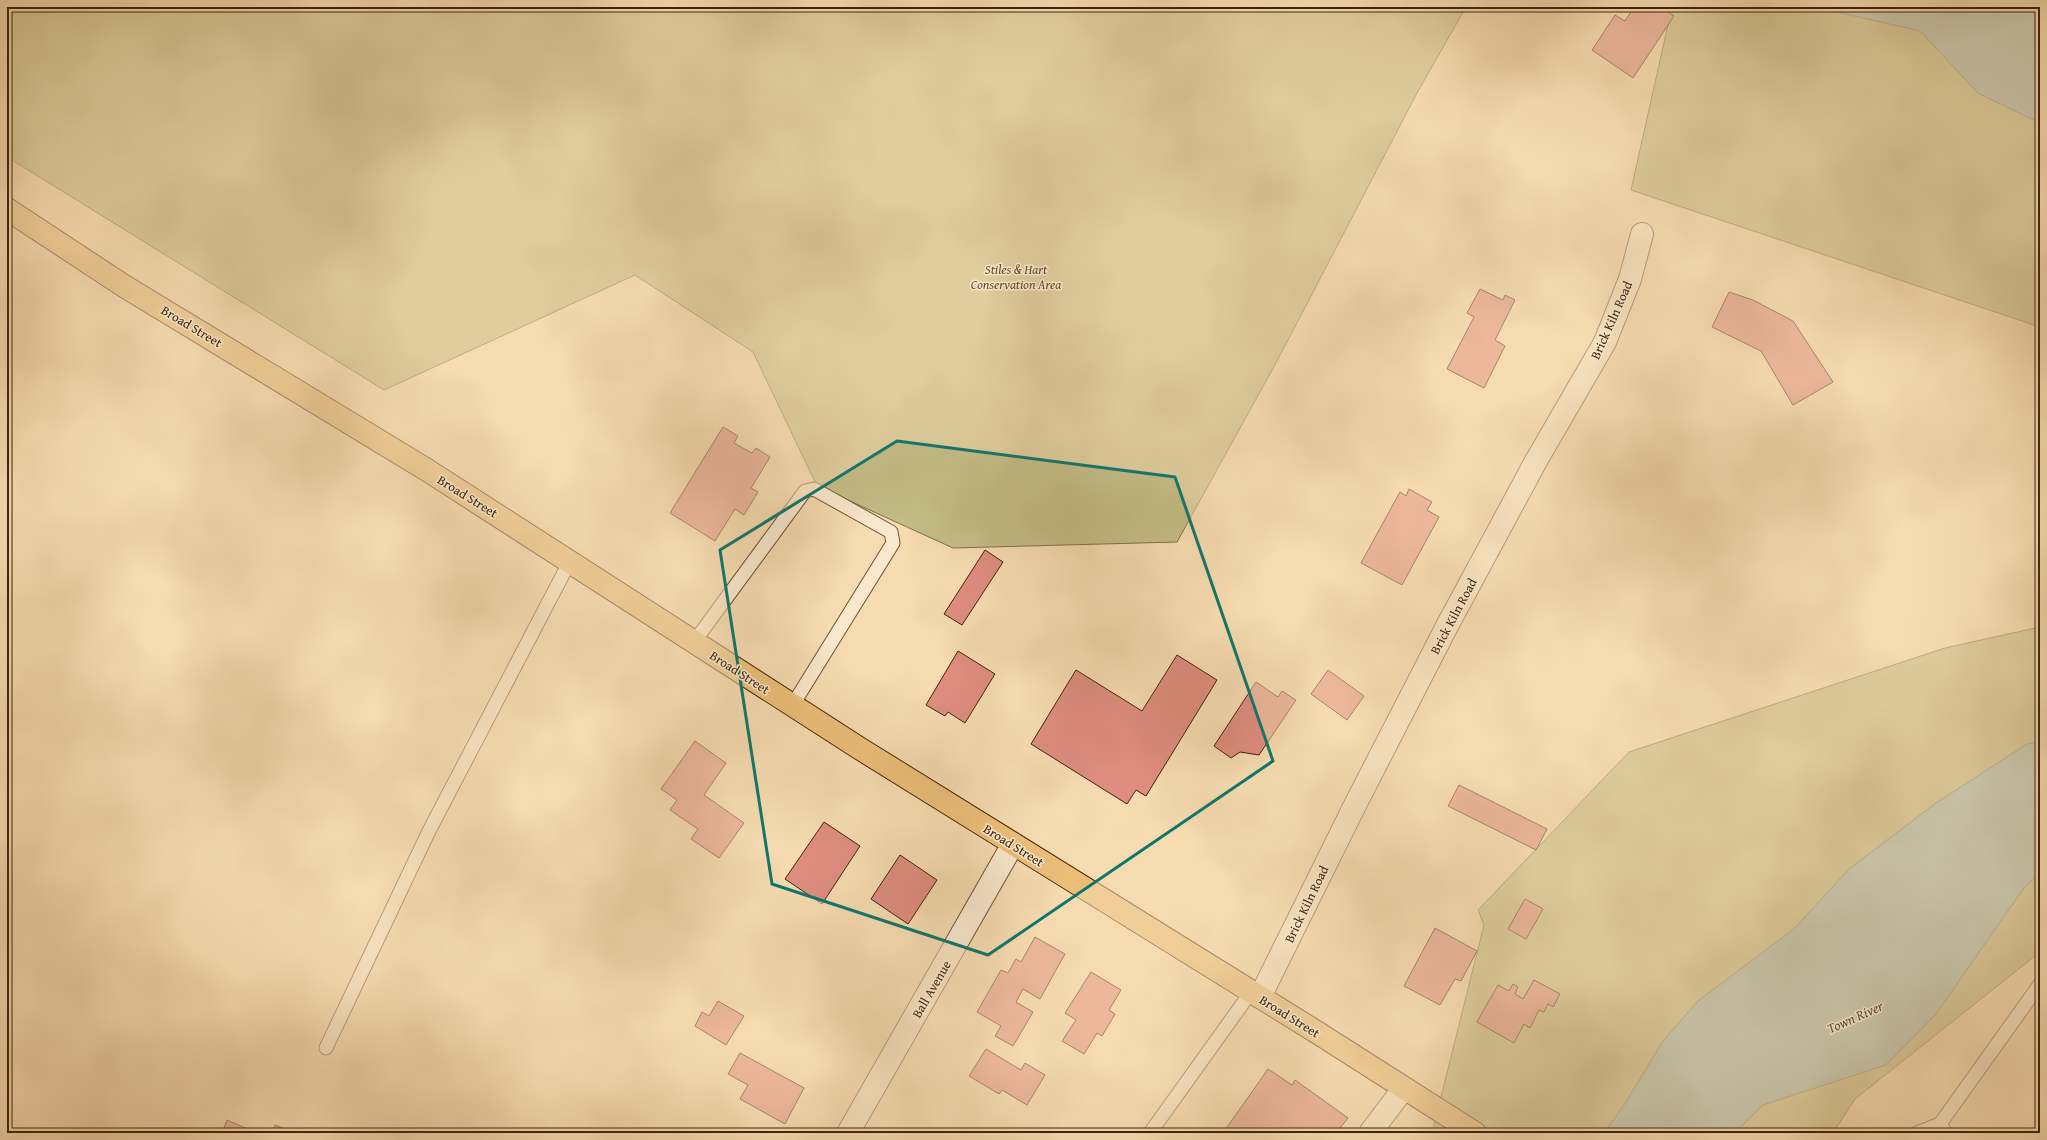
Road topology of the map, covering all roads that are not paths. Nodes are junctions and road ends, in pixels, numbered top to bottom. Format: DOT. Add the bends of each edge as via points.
graph roads {
  1 [pos="7,209"];
  2 [pos="1642,234"];
  3 [pos="570,561"];
  4 [pos="694,642"];
  5 [pos="792,706"];
  6 [pos="1013,844"];
  7 [pos="2040,984"];
  8 [pos="1256,994"];
  9 [pos="326,1048"];
  10 [pos="1404,1088"];
  11 [pos="1943,1128"];
  12 [pos="848,1133"];
  13 [pos="1150,1133"];
  14 [pos="1370,1133"];
  15 [pos="1475,1133"];
  16 [pos="1917,1133"];
  1 -- 3 [label="main road, Broad Street" via="124,286 355,425"];
  2 -- 8 [label="street, Brick Kiln Road" via="1630,279 1605,342 1536,461 1439,642"];
  3 -- 4 [label="main road, Broad Street"];
  3 -- 9 [label="lane" via="429,831"];
  4 -- 5 [label="main road, Broad Street"];
  4 -- 5 [label="lane" via="805,491 814,489 891,532 893,543"];
  5 -- 6 [label="main road, Broad Street"];
  6 -- 8 [label="main road, Broad Street"];
  6 -- 12 [label="street, Ball Avenue"];
  7 -- 11 [label="lane"];
  8 -- 10 [label="main road, Broad Street"];
  8 -- 13 [label="lane"];
  10 -- 14 [label="street"];
  10 -- 15 [label="main road, Broad Street"];
  11 -- 16 [label="lane"];
}
